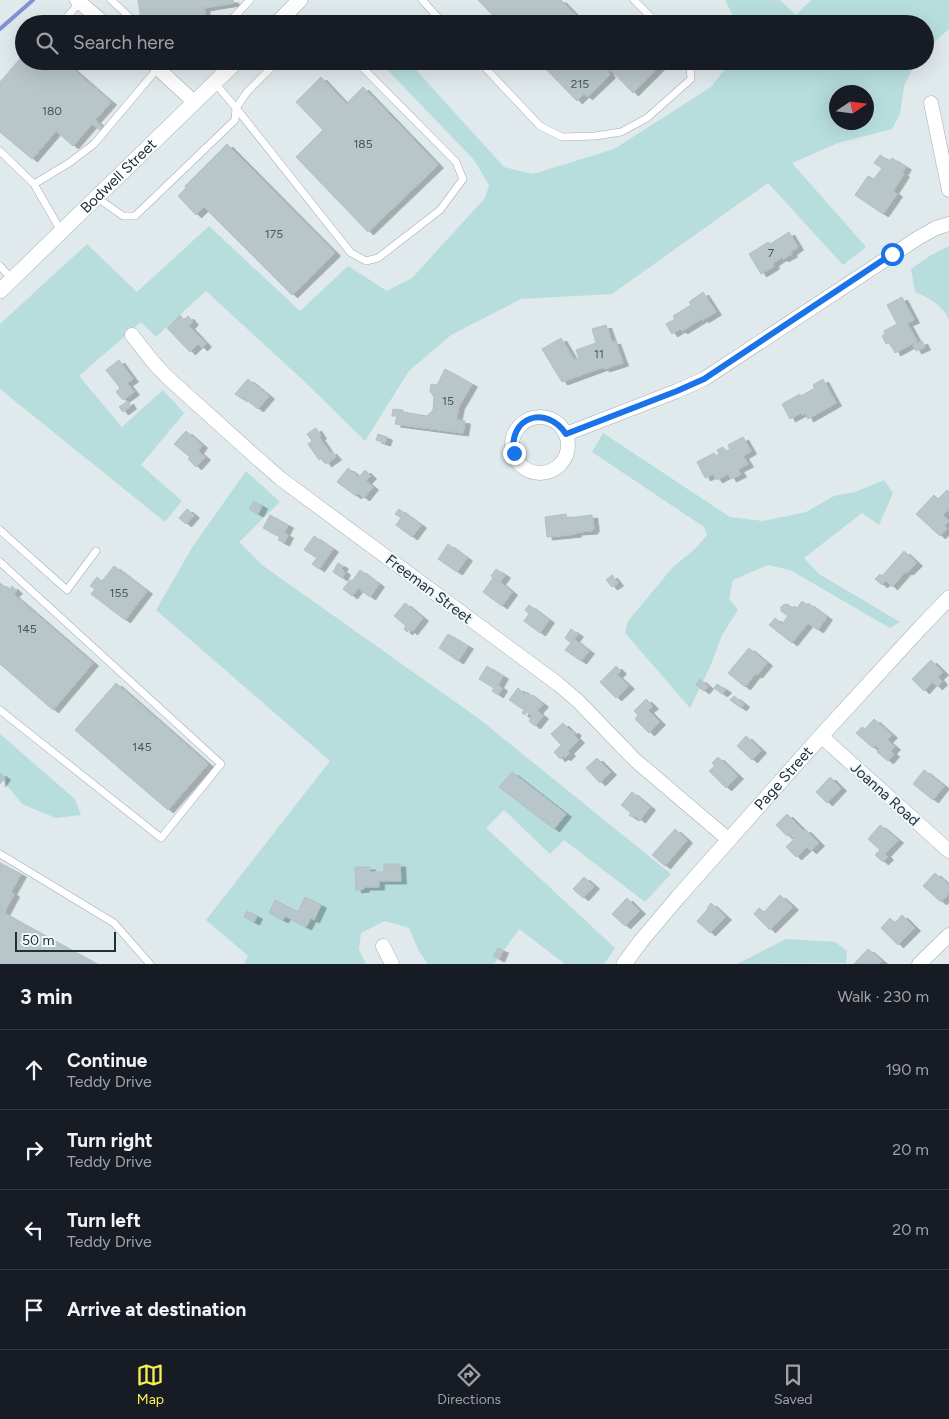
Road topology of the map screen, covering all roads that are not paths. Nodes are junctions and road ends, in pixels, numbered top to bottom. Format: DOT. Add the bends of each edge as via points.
graph roads {
  1 [pos="111,0"];
  2 [pos="250,0"];
  3 [pos="300,0"];
  4 [pos="422,0"];
  5 [pos="634,0"];
  6 [pos="84,4"];
  7 [pos="71,15"];
  8 [pos="96,15"];
  9 [pos="127,15"];
  10 [pos="236,15"];
  11 [pos="285,15"];
  12 [pos="436,15"];
  13 [pos="649,15"];
  14 [pos="150,70"];
  15 [pos="159,70"];
  16 [pos="227,70"];
  17 [pos="269,70"];
  18 [pos="365,70"];
  19 [pos="487,70"];
  20 [pos="690,70"];
  21 [pos="214,82"];
  22 [pos="194,102"];
  23 [pos="931,102"];
  24 [pos="236,108"];
  25 [pos="0,151"];
  26 [pos="34,184"];
  27 [pos="949,190"];
  28 [pos="96,198"];
  29 [pos="949,224"];
  30 [pos="61,231"];
  31 [pos="0,266"];
  32 [pos="12,279"];
  33 [pos="0,290"];
  34 [pos="132,335"];
  35 [pos="566,434"];
  36 [pos="0,530"];
  37 [pos="96,551"];
  38 [pos="0,562"];
  39 [pos="949,598"];
  40 [pos="0,710"];
  41 [pos="821,736"];
  42 [pos="729,840"];
  43 [pos="949,851"];
  44 [pos="0,854"];
  45 [pos="949,935"];
  46 [pos="383,946"];
  47 [pos="150,964"];
  48 [pos="392,964"];
  49 [pos="624,964"];
  50 [pos="919,964"];
  1 -- 9 [label="lane"];
  2 -- 10 [label="lane"];
  3 -- 11 [label="main road"];
  4 -- 12 [label="lane"];
  5 -- 13 [label="lane"];
  6 -- 7 [label="lane"];
  6 -- 8 [label="street"];
  14 -- 26 [label="lane" via="94,144"];
  15 -- 22 [label="street"];
  16 -- 21 [label="main road, Bodwell Street"];
  17 -- 24 [label="lane"];
  18 -- 24 [label="lane" via="456,162 463,180 440,210 378,258 366,261 352,253"];
  19 -- 20 [label="lane" via="540,126 562,137 620,132 647,118 691,79"];
  21 -- 22 [label="main road, Bodwell Street"];
  21 -- 24 [label="lane"];
  22 -- 28 [label="main road, Bodwell Street"];
  23 -- 27 [label="street"];
  24 -- 28 [label="lane" via="235,120 135,216 123,216"];
  25 -- 26 [label="lane"];
  26 -- 30 [label="lane"];
  28 -- 30 [label="main road, Bodwell Street"];
  29 -- 35 [label="street" via="912,242 704,379"];
  30 -- 32 [label="main road, Bodwell Street"];
  31 -- 32 [label="lane"];
  32 -- 33 [label="main road, Bodwell Street"];
  34 -- 42 [label="street, Freeman Street" via="166,376 258,459 303,496 558,684 635,760"];
  35 -- 35 [label="street" via="561,426 544,417 526,421 518,427 512,444 517,461 523,467 540,473 556,468 567,453"];
  36 -- 37 [label="lane" via="67,590"];
  38 -- 40 [label="lane" via="220,764 161,838"];
  39 -- 41 [label="main road, Page Street"];
  41 -- 42 [label="main road, Page Street"];
  41 -- 43 [label="street, Joanna Road"];
  42 -- 49 [label="main road, Page Street" via="640,941"];
  44 -- 47 [label="lane" via="114,923"];
  45 -- 50 [label="street"];
  46 -- 48 [label="street"];
}
